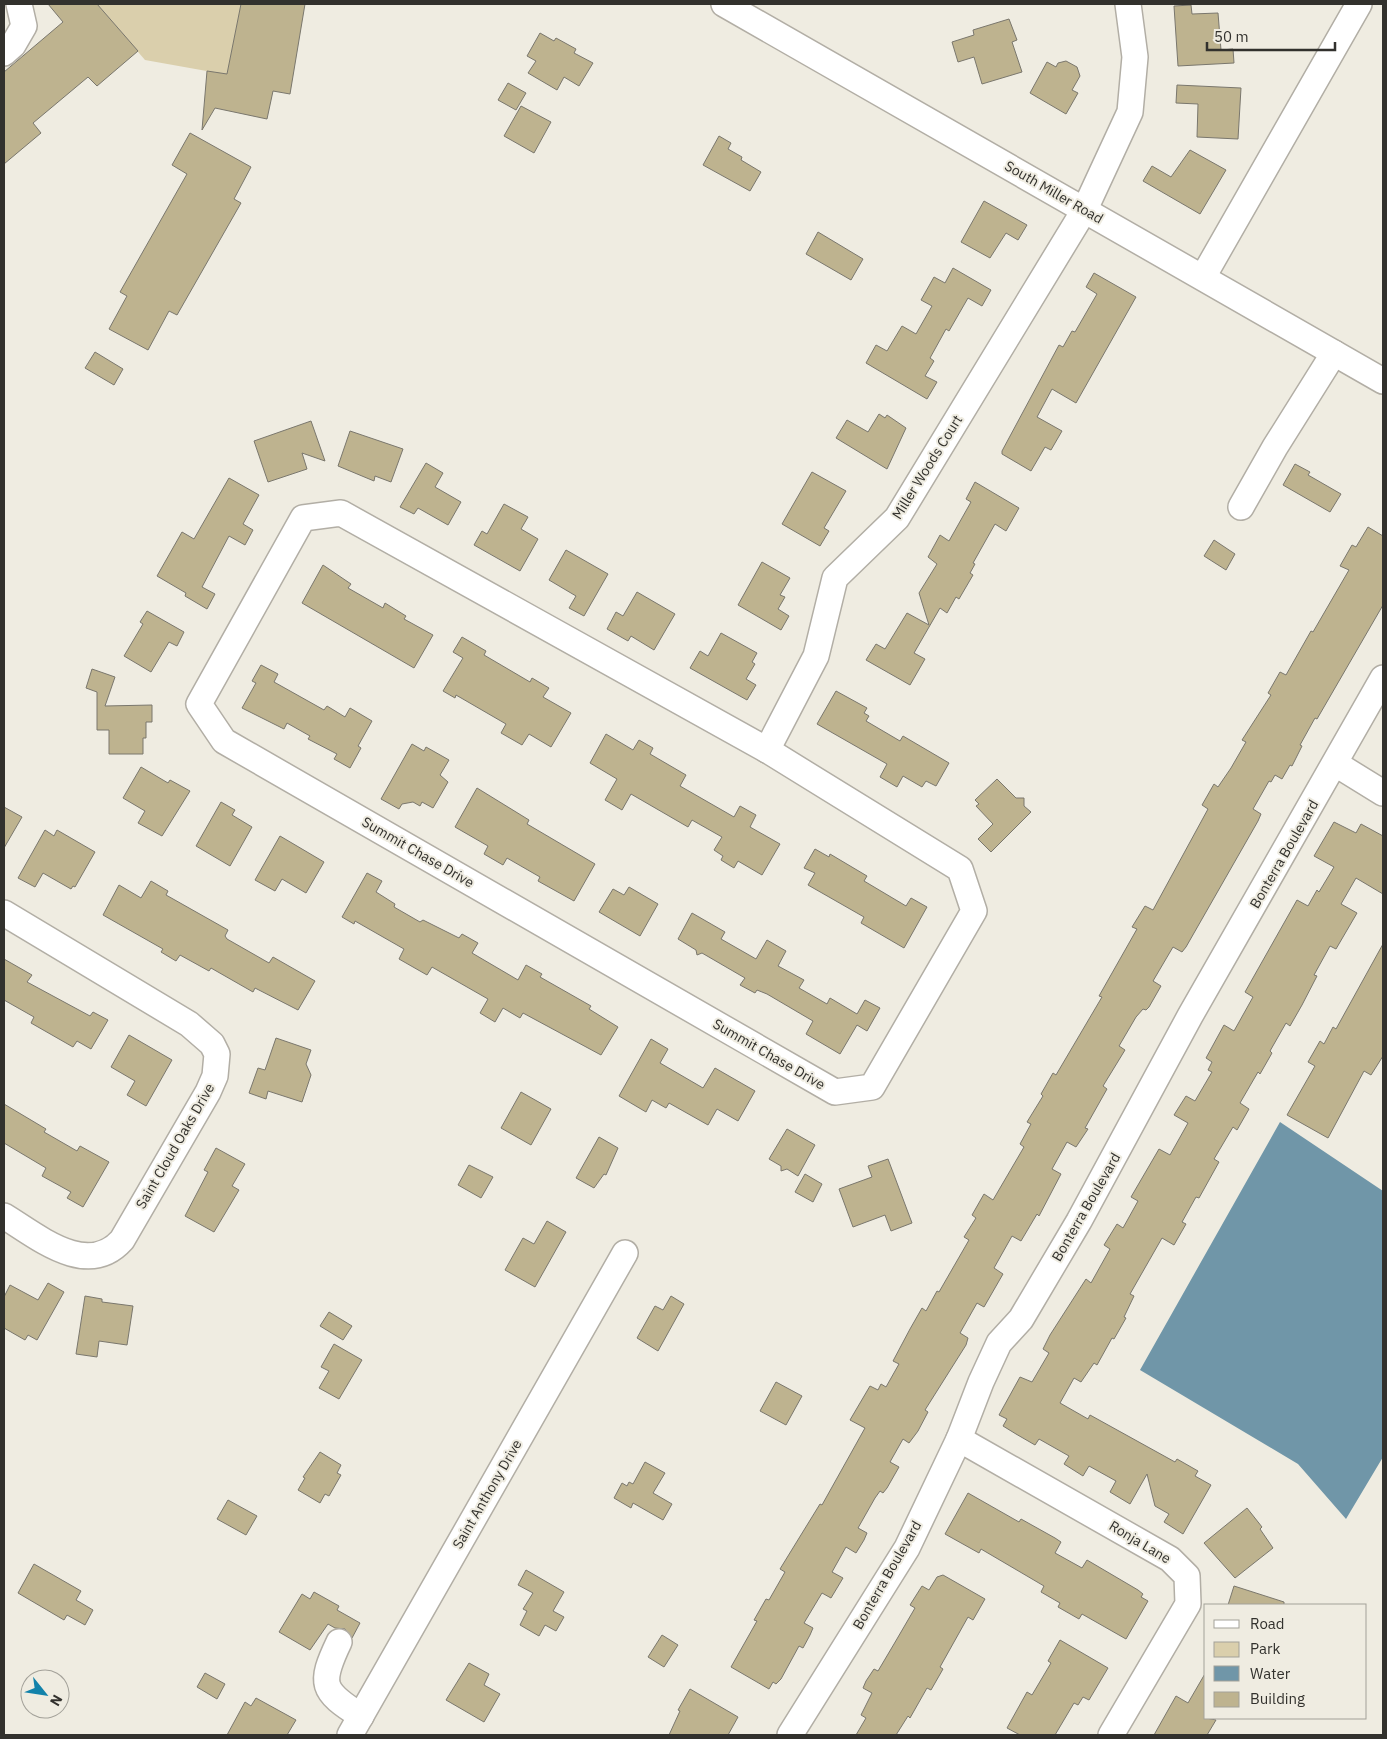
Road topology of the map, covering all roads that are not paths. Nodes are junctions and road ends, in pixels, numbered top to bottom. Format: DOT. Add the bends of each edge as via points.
graph roads {
  1 [pos="19,4"];
  2 [pos="724,4"];
  3 [pos="1128,4"];
  4 [pos="1359,4"];
  5 [pos="4,53"];
  6 [pos="1086,210"];
  7 [pos="1203,277"];
  8 [pos="1334,353"];
  9 [pos="1383,381"];
  10 [pos="1241,507"];
  11 [pos="1383,678"];
  12 [pos="767,750"];
  13 [pos="1336,764"];
  14 [pos="1383,793"];
  15 [pos="4,913"];
  16 [pos="4,1216"];
  17 [pos="625,1253"];
  18 [pos="959,1438"];
  19 [pos="339,1642"];
  20 [pos="355,1726"];
  21 [pos="790,1735"];
  22 [pos="1111,1735"];
  1 -- 5 [label="street" via="24,26"];
  2 -- 6 [label="street, South Miller Road"];
  3 -- 6 [label="street, Miller Woods Court" via="1135,57 1130,112"];
  4 -- 7 [label="street"];
  6 -- 7 [label="street, South Miller Road"];
  6 -- 12 [label="street, Miller Woods Court" via="897,518 835,578 816,656"];
  7 -- 8 [label="street, South Miller Road"];
  8 -- 9 [label="street, South Miller Road"];
  8 -- 10 [label="street" via="1254,480"];
  11 -- 13 [label="street, Bonterra Boulevard"];
  12 -- 12 [label="street, Summit Chase Drive" via="960,869 974,911 872,1087 835,1092 224,741 199,704 303,518 341,513"];
  13 -- 14 [label="street"];
  13 -- 18 [label="street, Bonterra Boulevard" via="1190,1016 1079,1221 1021,1318 999,1343"];
  15 -- 16 [label="street, Saint Cloud Oaks Drive" via="189,1024 212,1044 218,1065 208,1092 122,1240 107,1253 88,1257 66,1252"];
  17 -- 20 [label="street, Saint Anthony Drive"];
  18 -- 21 [label="street, Bonterra Boulevard" via="907,1548"];
  18 -- 22 [label="street, Ronja Lane" via="1170,1559 1187,1576 1188,1604"];
  19 -- 20 [label="street" via="327,1668 326,1681"];
}
